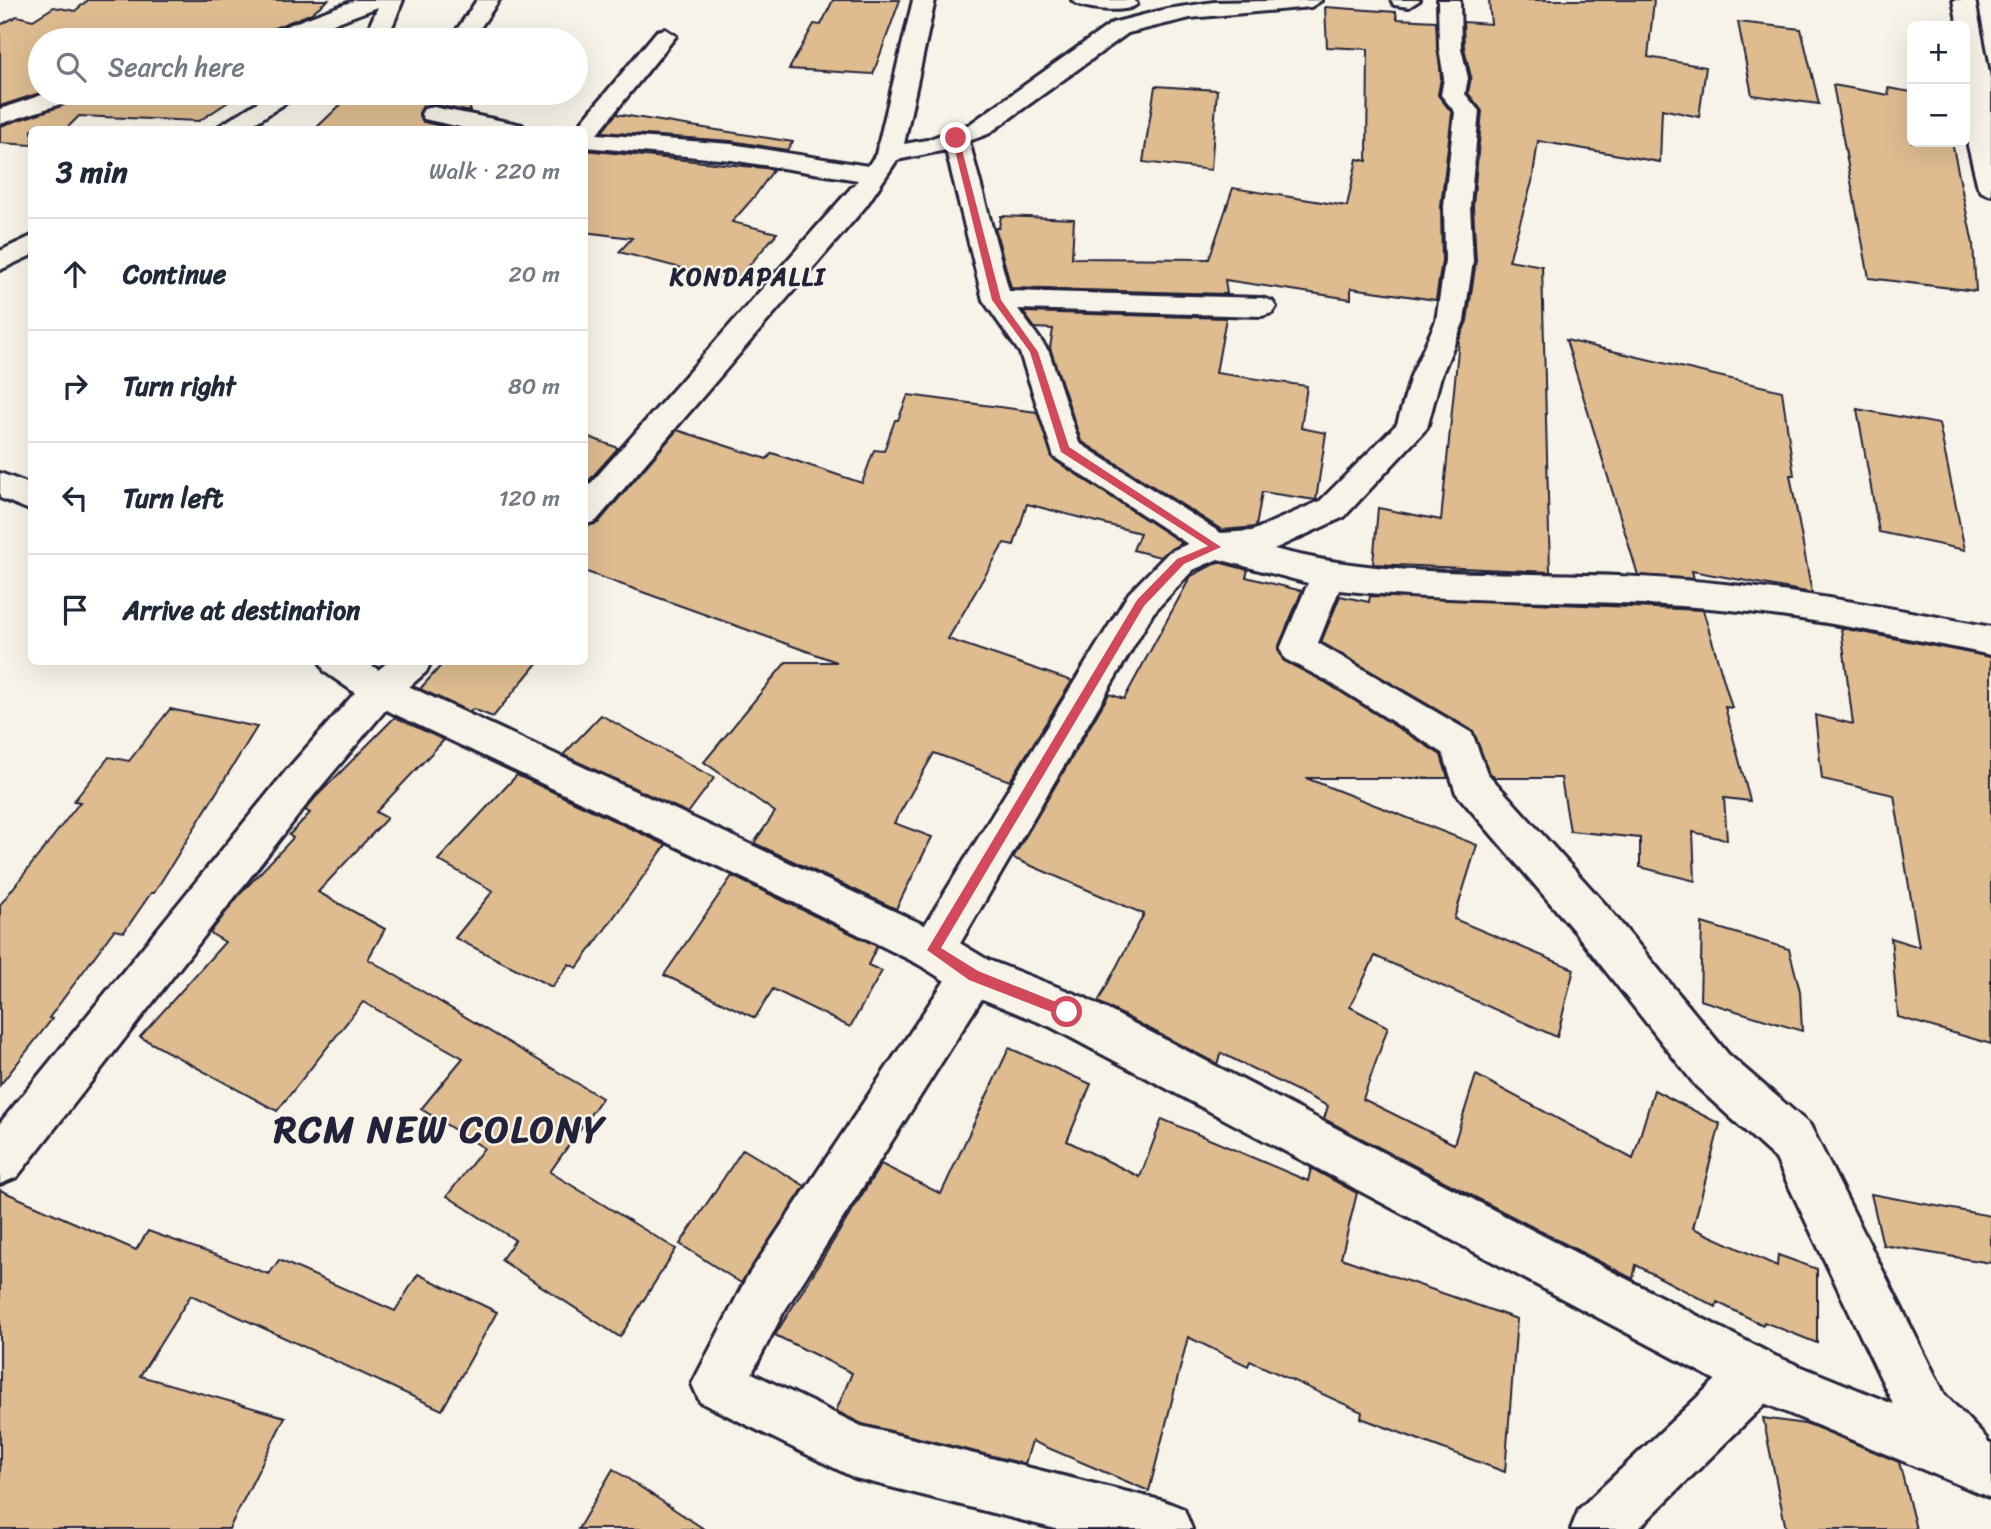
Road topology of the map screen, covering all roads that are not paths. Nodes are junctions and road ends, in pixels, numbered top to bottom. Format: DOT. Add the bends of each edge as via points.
graph roads {
  1 [pos="376,0"];
  2 [pos="392,0"];
  3 [pos="488,0"];
  4 [pos="923,0"];
  5 [pos="1083,0"];
  6 [pos="1311,0"];
  7 [pos="1402,0"];
  8 [pos="1409,0"];
  9 [pos="1449,0"];
  10 [pos="1964,0"];
  11 [pos="1129,2"];
  12 [pos="302,28"];
  13 [pos="381,28"];
  14 [pos="469,28"];
  15 [pos="1120,28"];
  16 [pos="665,36"];
  17 [pos="1985,84"];
  18 [pos="36,105"];
  19 [pos="268,105"];
  20 [pos="431,112"];
  21 [pos="0,117"];
  22 [pos="232,126"];
  23 [pos="495,126"];
  24 [pos="588,129"];
  25 [pos="956,138"];
  26 [pos="588,140"];
  27 [pos="881,165"];
  28 [pos="1991,187"];
  29 [pos="28,246"];
  30 [pos="0,262"];
  31 [pos="996,300"];
  32 [pos="1262,307"];
  33 [pos="0,485"];
  34 [pos="28,497"];
  35 [pos="588,508"];
  36 [pos="1216,547"];
  37 [pos="1328,576"];
  38 [pos="1991,641"];
  39 [pos="342,665"];
  40 [pos="409,665"];
  41 [pos="380,690"];
  42 [pos="933,950"];
  43 [pos="973,975"];
  44 [pos="0,1160"];
  45 [pos="1758,1375"];
  46 [pos="1982,1468"];
  47 [pos="1164,1529"];
  48 [pos="1599,1529"];
  1 -- 12 [label="street"];
  2 -- 13 [label="street"];
  3 -- 14 [label="street"];
  4 -- 27 [label="street"];
  5 -- 11 [label="street"];
  6 -- 15 [label="street" via="1210,8"];
  7 -- 8 [label="street"];
  9 -- 36 [label="street" via="1456,78 1453,95 1467,111 1457,206 1459,261 1450,321 1426,376 1411,428 1332,509 1256,543"];
  10 -- 17 [label="street"];
  11 -- 15 [label="street"];
  15 -- 25 [label="street" via="979,129"];
  16 -- 24 [label="street"];
  17 -- 28 [label="street" via="1980,146"];
  18 -- 21 [label="street"];
  19 -- 22 [label="street"];
  20 -- 23 [label="street"];
  25 -- 27 [label="street"];
  25 -- 31 [label="street"];
  26 -- 27 [label="street"];
  27 -- 35 [label="street" via="848,211"];
  29 -- 30 [label="street"];
  31 -- 32 [label="street"];
  31 -- 36 [label="street" via="1034,352 1065,449"];
  33 -- 34 [label="street"];
  36 -- 37 [label="street"];
  36 -- 42 [label="street" via="1181,561 1141,603"];
  37 -- 38 [label="street" via="1402,584 1711,595 1829,609"];
  37 -- 46 [label="street" via="1298,649 1459,744 1470,781 1590,918 1713,1070 1793,1142 1926,1415"];
  39 -- 41 [label="street"];
  40 -- 41 [label="street"];
  41 -- 42 [label="street"];
  41 -- 44 [label="street" via="300,783"];
  42 -- 43 [label="street"];
  43 -- 45 [label="street" via="1067,1012"];
  43 -- 47 [label="street" via="765,1294 718,1384 855,1451"];
  45 -- 46 [label="street"];
  45 -- 48 [label="street"];
}
